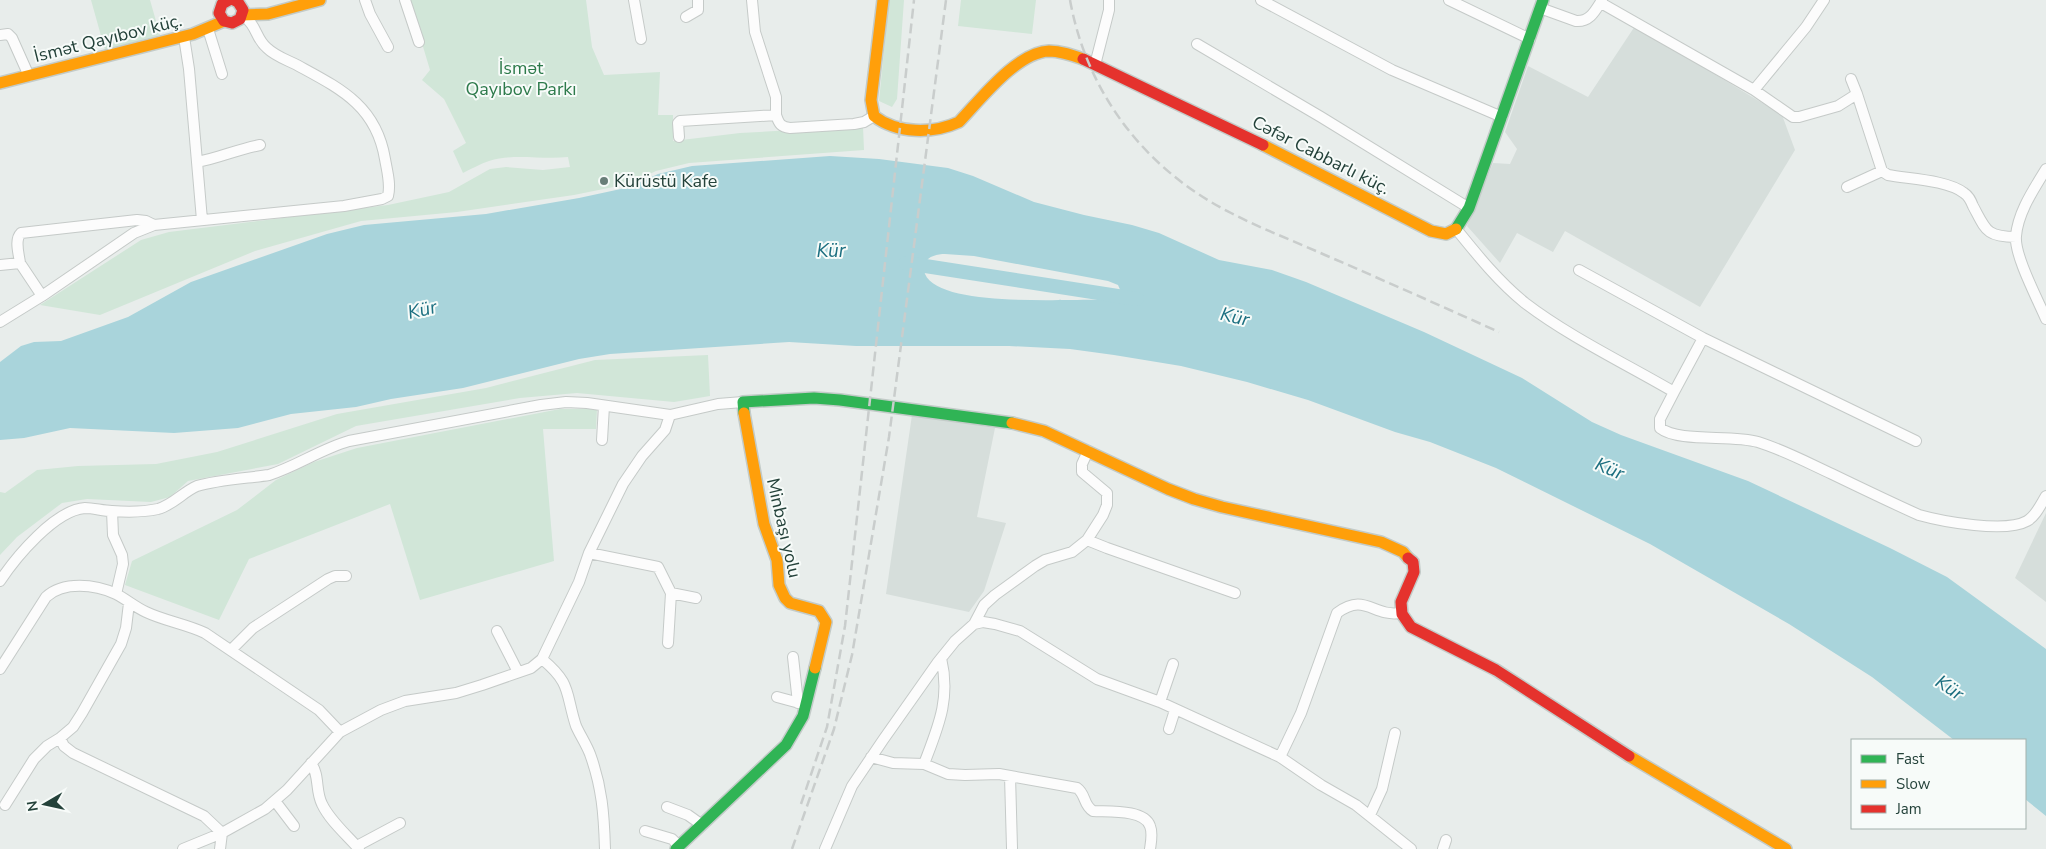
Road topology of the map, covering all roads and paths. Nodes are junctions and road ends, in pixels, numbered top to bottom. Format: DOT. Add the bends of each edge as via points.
graph roads {
  1 [pos="320,0"];
  2 [pos="365,0"];
  3 [pos="405,0"];
  4 [pos="634,0"];
  5 [pos="698,0"];
  6 [pos="752,0"];
  7 [pos="883,0"];
  8 [pos="1109,0"];
  9 [pos="1260,0"];
  10 [pos="1449,0"];
  11 [pos="1824,0"];
  12 [pos="230,1"];
  13 [pos="1601,1"];
  14 [pos="1541,4"];
  15 [pos="242,15"];
  16 [pos="686,17"];
  17 [pos="224,21"];
  18 [pos="208,29"];
  19 [pos="0,34"];
  20 [pos="184,37"];
  21 [pos="641,39"];
  22 [pos="1530,39"];
  23 [pos="419,42"];
  24 [pos="1197,44"];
  25 [pos="388,47"];
  26 [pos="1095,65"];
  27 [pos="222,74"];
  28 [pos="29,76"];
  29 [pos="1851,79"];
  30 [pos="0,83"];
  31 [pos="1754,90"];
  32 [pos="1857,94"];
  33 [pos="776,115"];
  34 [pos="874,116"];
  35 [pos="1502,117"];
  36 [pos="679,137"];
  37 [pos="260,145"];
  38 [pos="197,162"];
  39 [pos="1882,170"];
  40 [pos="2045,173"];
  41 [pos="1847,187"];
  42 [pos="1469,208"];
  43 [pos="202,220"];
  44 [pos="154,225"];
  45 [pos="1457,230"];
  46 [pos="2016,237"];
  47 [pos="20,263"];
  48 [pos="0,265"];
  49 [pos="1579,270"];
  50 [pos="42,296"];
  51 [pos="2046,319"];
  52 [pos="0,322"];
  53 [pos="1703,338"];
  54 [pos="1674,392"];
  55 [pos="743,402"];
  56 [pos="604,406"];
  57 [pos="670,414"];
  58 [pos="602,440"];
  59 [pos="1916,441"];
  60 [pos="1088,451"];
  61 [pos="2046,496"];
  62 [pos="112,511"];
  63 [pos="1087,540"];
  64 [pos="589,553"];
  65 [pos="346,576"];
  66 [pos="0,581"];
  67 [pos="671,593"];
  68 [pos="1235,593"];
  69 [pos="116,594"];
  70 [pos="696,598"];
  71 [pos="129,603"];
  72 [pos="1400,613"];
  73 [pos="974,624"];
  74 [pos="497,631"];
  75 [pos="668,643"];
  76 [pos="232,650"];
  77 [pos="793,657"];
  78 [pos="941,658"];
  79 [pos="542,659"];
  80 [pos="1173,664"];
  81 [pos="0,669"];
  82 [pos="518,672"];
  83 [pos="777,697"];
  84 [pos="1160,702"];
  85 [pos="802,704"];
  86 [pos="1175,710"];
  87 [pos="1169,729"];
  88 [pos="340,732"];
  89 [pos="1394,733"];
  90 [pos="60,738"];
  91 [pos="871,757"];
  92 [pos="1280,757"];
  93 [pos="311,763"];
  94 [pos="924,764"];
  95 [pos="1010,776"];
  96 [pos="275,801"];
  97 [pos="5,804"];
  98 [pos="667,807"];
  99 [pos="1370,815"];
  100 [pos="400,822"];
  101 [pos="702,825"];
  102 [pos="294,826"];
  103 [pos="645,831"];
  104 [pos="222,833"];
  105 [pos="189,848"];
  106 [pos="358,848"];
  107 [pos="678,848"];
  108 [pos="1012,848"];
  109 [pos="220,849"];
  110 [pos="605,849"];
  111 [pos="825,849"];
  112 [pos="1150,849"];
  113 [pos="1411,849"];
  114 [pos="1786,849"];
  1 -- 15 [label="street" via="268,14"];
  2 -- 25 [label="street"];
  3 -- 23 [label="street"];
  4 -- 21 [label="street"];
  5 -- 16 [label="street" via="698,10"];
  6 -- 33 [label="street" via="755,32 776,97"];
  7 -- 34 [label="street" via="871,100"];
  8 -- 26 [label="street"];
  9 -- 35 [label="street" via="1392,70"];
  10 -- 22 [label="street"];
  11 -- 31 [label="street"];
  12 -- 15 [label="street" via="241,6"];
  12 -- 17 [label="street" via="219,13"];
  13 -- 14 [label="street" via="1591,16 1582,22"];
  13 -- 31 [label="street"];
  14 -- 22 [label="street"];
  15 -- 17 [label="street" via="232,23"];
  15 -- 43 [label="street" via="251,21 266,48 342,90 364,110 384,150 390,188 388,196 382,200"];
  17 -- 18 [label="street, İsmət Qayıbov küç."];
  18 -- 20 [label="street, İsmət Qayıbov küç."];
  18 -- 27 [label="street"];
  19 -- 28 [label="street" via="8,34 12,38"];
  20 -- 28 [label="street, İsmət Qayıbov küç."];
  20 -- 38 [label="street"];
  22 -- 35 [label="street"];
  24 -- 42 [label="street"];
  26 -- 34 [label="street, Cəfər Cabbarlı küç." via="1056,51 1039,53 1014,68 959,122 944,129 885,125"];
  26 -- 45 [label="street, Cəfər Cabbarlı küç." via="1225,126 1431,231 1451,234"];
  28 -- 30 [label="street, İsmət Qayıbov küç."];
  29 -- 32 [label="street"];
  31 -- 32 [label="street" via="1787,114 1799,117 1838,106"];
  32 -- 39 [label="street"];
  33 -- 34 [label="street" via="782,127 790,128 854,124"];
  33 -- 36 [label="street" via="680,121"];
  35 -- 42 [label="street"];
  37 -- 38 [label="street"];
  38 -- 43 [label="street"];
  39 -- 41 [label="street"];
  39 -- 46 [label="street" via="1888,175 1946,185 1964,192 1987,232 1994,236"];
  40 -- 46 [label="street" via="2018,223"];
  42 -- 45 [label="street"];
  43 -- 44 [label="street"];
  44 -- 47 [label="street" via="137,220 21,233 18,236"];
  44 -- 50 [label="street" via="134,233"];
  45 -- 54 [label="street" via="1489,268 1548,320"];
  46 -- 51 [label="street" via="2018,253"];
  47 -- 48 [label="street"];
  47 -- 50 [label="street"];
  49 -- 53 [label="street"];
  50 -- 52 [label="street"];
  53 -- 54 [label="street"];
  53 -- 59 [label="street"];
  54 -- 61 [label="street" via="1660,419 1660,428 1665,432 1678,436 1726,437 1758,442 1919,516 2001,527 2016,526 2033,516"];
  55 -- 57 [label="street"];
  55 -- 60 [label="street" via="814,398 993,419 1044,431"];
  55 -- 85 [label="street, Minbaşı yolu" via="762,514 768,541 777,560 779,585 790,603 819,611 826,622"];
  56 -- 57 [label="street"];
  56 -- 58 [label="street"];
  56 -- 62 [label="street" via="566,402 541,405 349,441 269,475 198,486 166,506"];
  57 -- 64 [label="street" via="665,430 623,484"];
  60 -- 63 [label="street" via="1082,472 1107,493 1107,505"];
  60 -- 72 [label="street" via="1194,498 1381,542 1409,555 1414,562 1414,570 1400,603"];
  62 -- 66 [label="street" via="86,508 61,516 11,565"];
  62 -- 69 [label="street" via="113,535 123,564"];
  63 -- 68 [label="street"];
  63 -- 73 [label="street" via="1072,552 1045,560 995,595 984,605"];
  64 -- 67 [label="street" via="655,566"];
  64 -- 79 [label="street"];
  65 -- 76 [label="street" via="328,579 253,628"];
  67 -- 70 [label="street"];
  67 -- 75 [label="street"];
  69 -- 71 [label="street"];
  69 -- 81 [label="street" via="93,587 71,587 52,592"];
  71 -- 76 [label="street" via="190,626"];
  71 -- 90 [label="street" via="121,644 73,727"];
  72 -- 92 [label="street" via="1387,613 1362,604 1352,604 1337,613 1301,713"];
  72 -- 114 [label="street" via="1411,627 1496,670 1608,744"];
  73 -- 78 [label="street"];
  73 -- 84 [label="street" via="996,624 1020,632 1086,674"];
  74 -- 82 [label="street"];
  76 -- 88 [label="street" via="319,710"];
  77 -- 85 [label="street"];
  78 -- 91 [label="street"];
  78 -- 94 [label="street" via="945,697 941,719"];
  79 -- 82 [label="street" via="531,668"];
  79 -- 110 [label="street" via="558,672 566,686 577,728 592,760 604,809"];
  80 -- 84 [label="street"];
  82 -- 88 [label="street" via="456,693 381,710"];
  83 -- 85 [label="street"];
  84 -- 86 [label="street"];
  85 -- 101 [label="street, Minbaşı yolu" via="798,727 786,745"];
  86 -- 87 [label="street"];
  86 -- 92 [label="street"];
  88 -- 93 [label="street"];
  89 -- 99 [label="street" via="1382,789"];
  90 -- 97 [label="street" via="34,759"];
  90 -- 104 [label="street" via="73,753 204,816"];
  91 -- 94 [label="street" via="893,763"];
  91 -- 111 [label="street" via="848,794"];
  92 -- 99 [label="street"];
  93 -- 96 [label="street"];
  93 -- 106 [label="street" via="317,776 317,794 322,805"];
  94 -- 95 [label="street" via="948,774"];
  95 -- 108 [label="street"];
  95 -- 112 [label="street" via="1077,788 1093,811 1145,817 1150,826"];
  96 -- 102 [label="street"];
  96 -- 104 [label="street"];
  98 -- 101 [label="street"];
  99 -- 113 [label="street"];
  100 -- 106 [label="street"];
  101 -- 107 [label="street, Minbaşı yolu"];
  103 -- 107 [label="street" via="672,839"];
  104 -- 105 [label="street"];
  104 -- 109 [label="street"];
}
